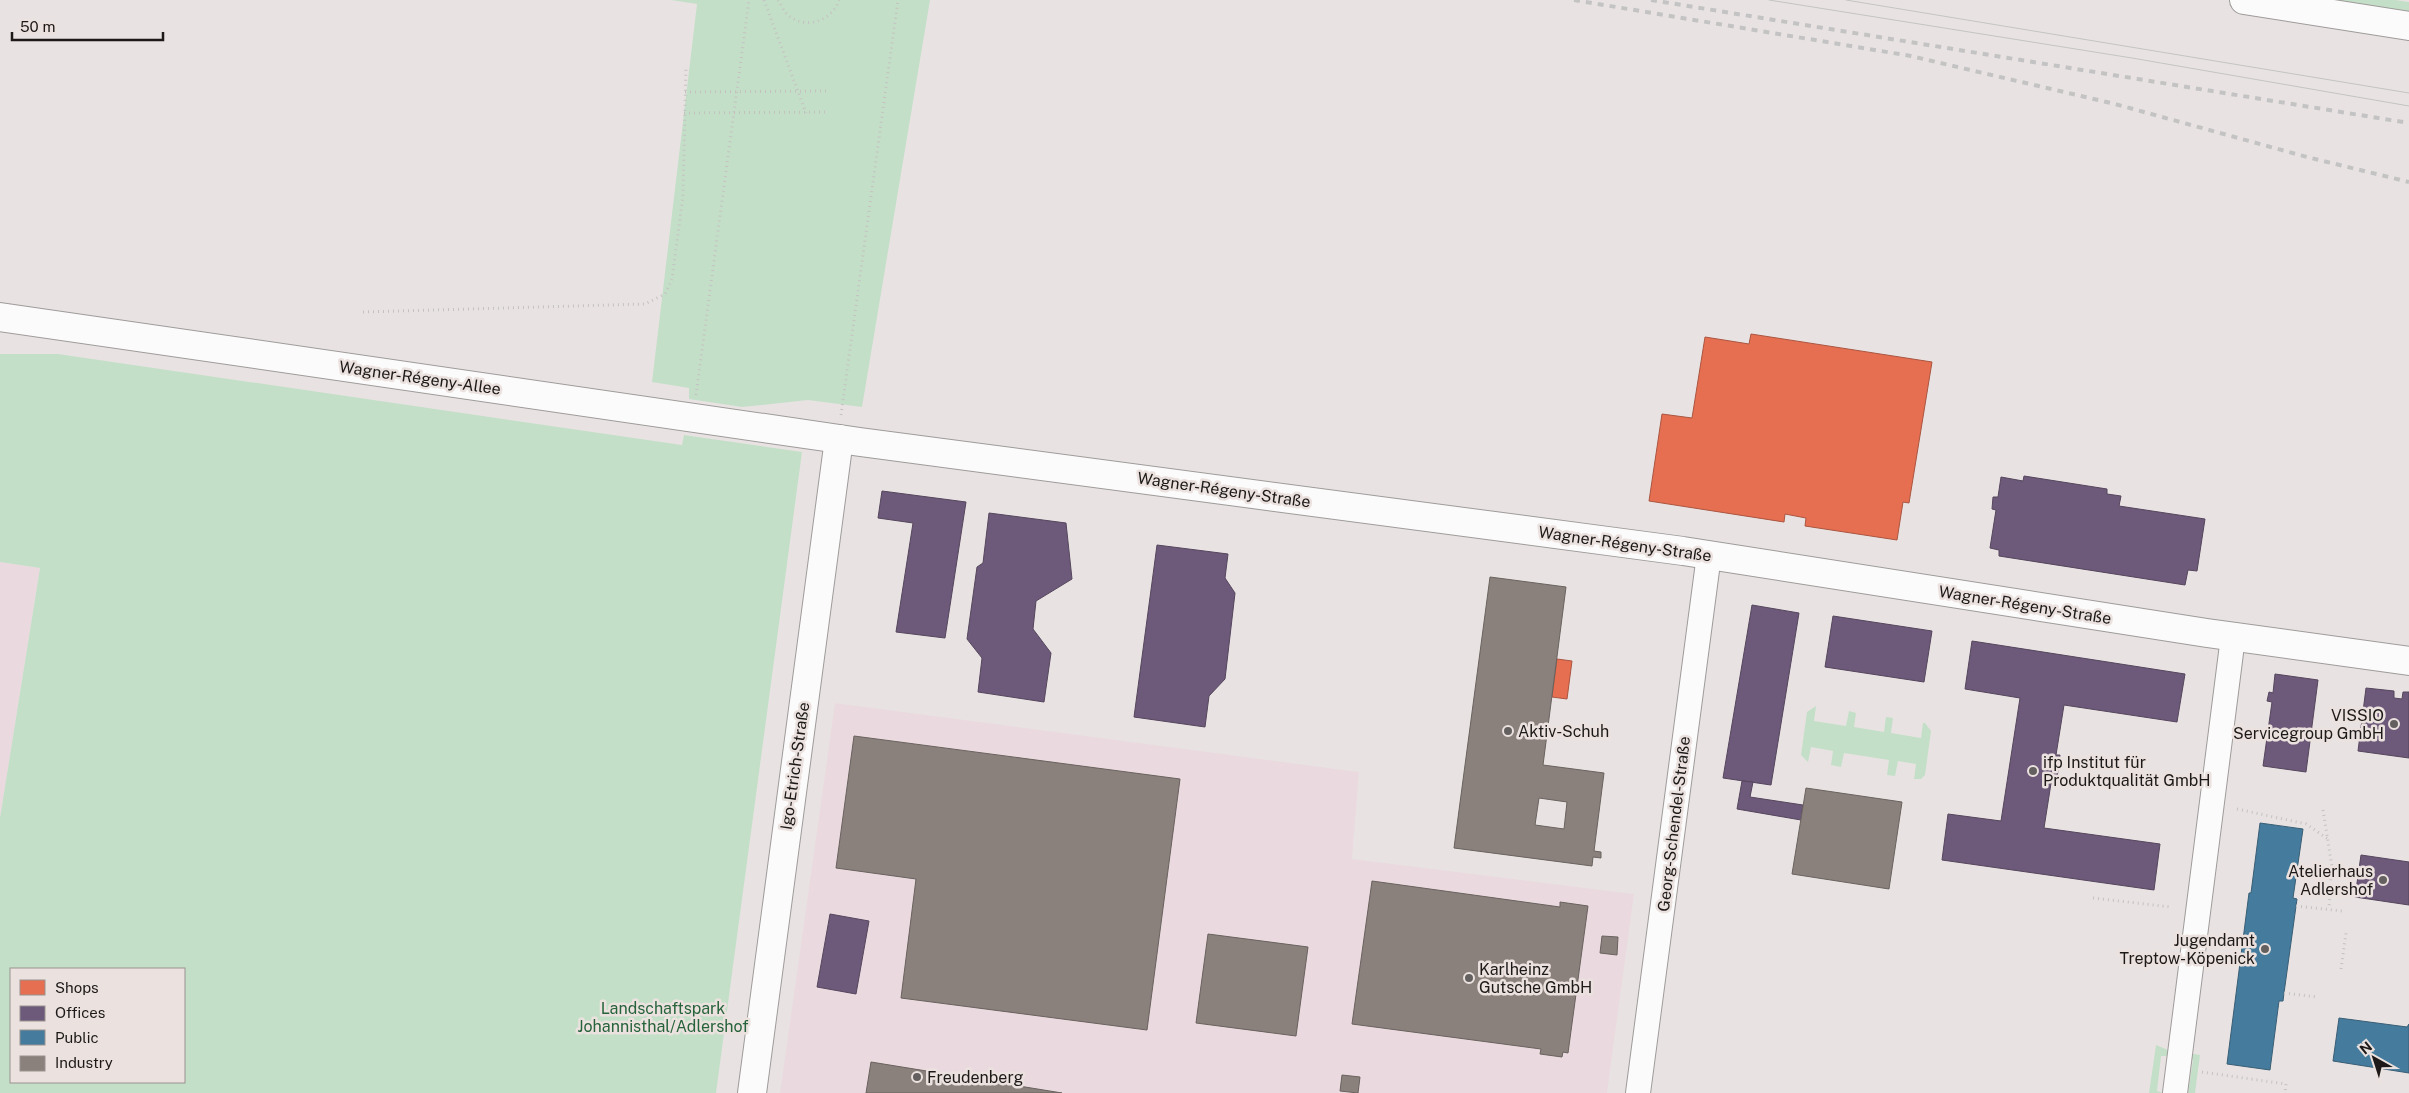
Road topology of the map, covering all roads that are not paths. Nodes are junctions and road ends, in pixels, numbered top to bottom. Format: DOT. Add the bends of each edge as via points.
graph roads {
  1 [pos="2244,0"];
  2 [pos="2409,26"];
  3 [pos="0,317"];
  4 [pos="839,439"];
  5 [pos="1709,555"];
  6 [pos="2233,637"];
  7 [pos="2409,661"];
  8 [pos="752,1093"];
  9 [pos="1638,1093"];
  10 [pos="2175,1093"];
  1 -- 2 [label="street"];
  3 -- 4 [label="street, Wagner-Régeny-Allee"];
  4 -- 5 [label="street, Wagner-Régeny-Straße"];
  4 -- 8 [label="street, Igo-Etrich-Straße"];
  5 -- 6 [label="street, Wagner-Régeny-Straße"];
  5 -- 9 [label="street, Georg-Schendel-Straße"];
  6 -- 7 [label="street, Wagner-Régeny-Straße"];
  6 -- 10 [label="street"];
}
